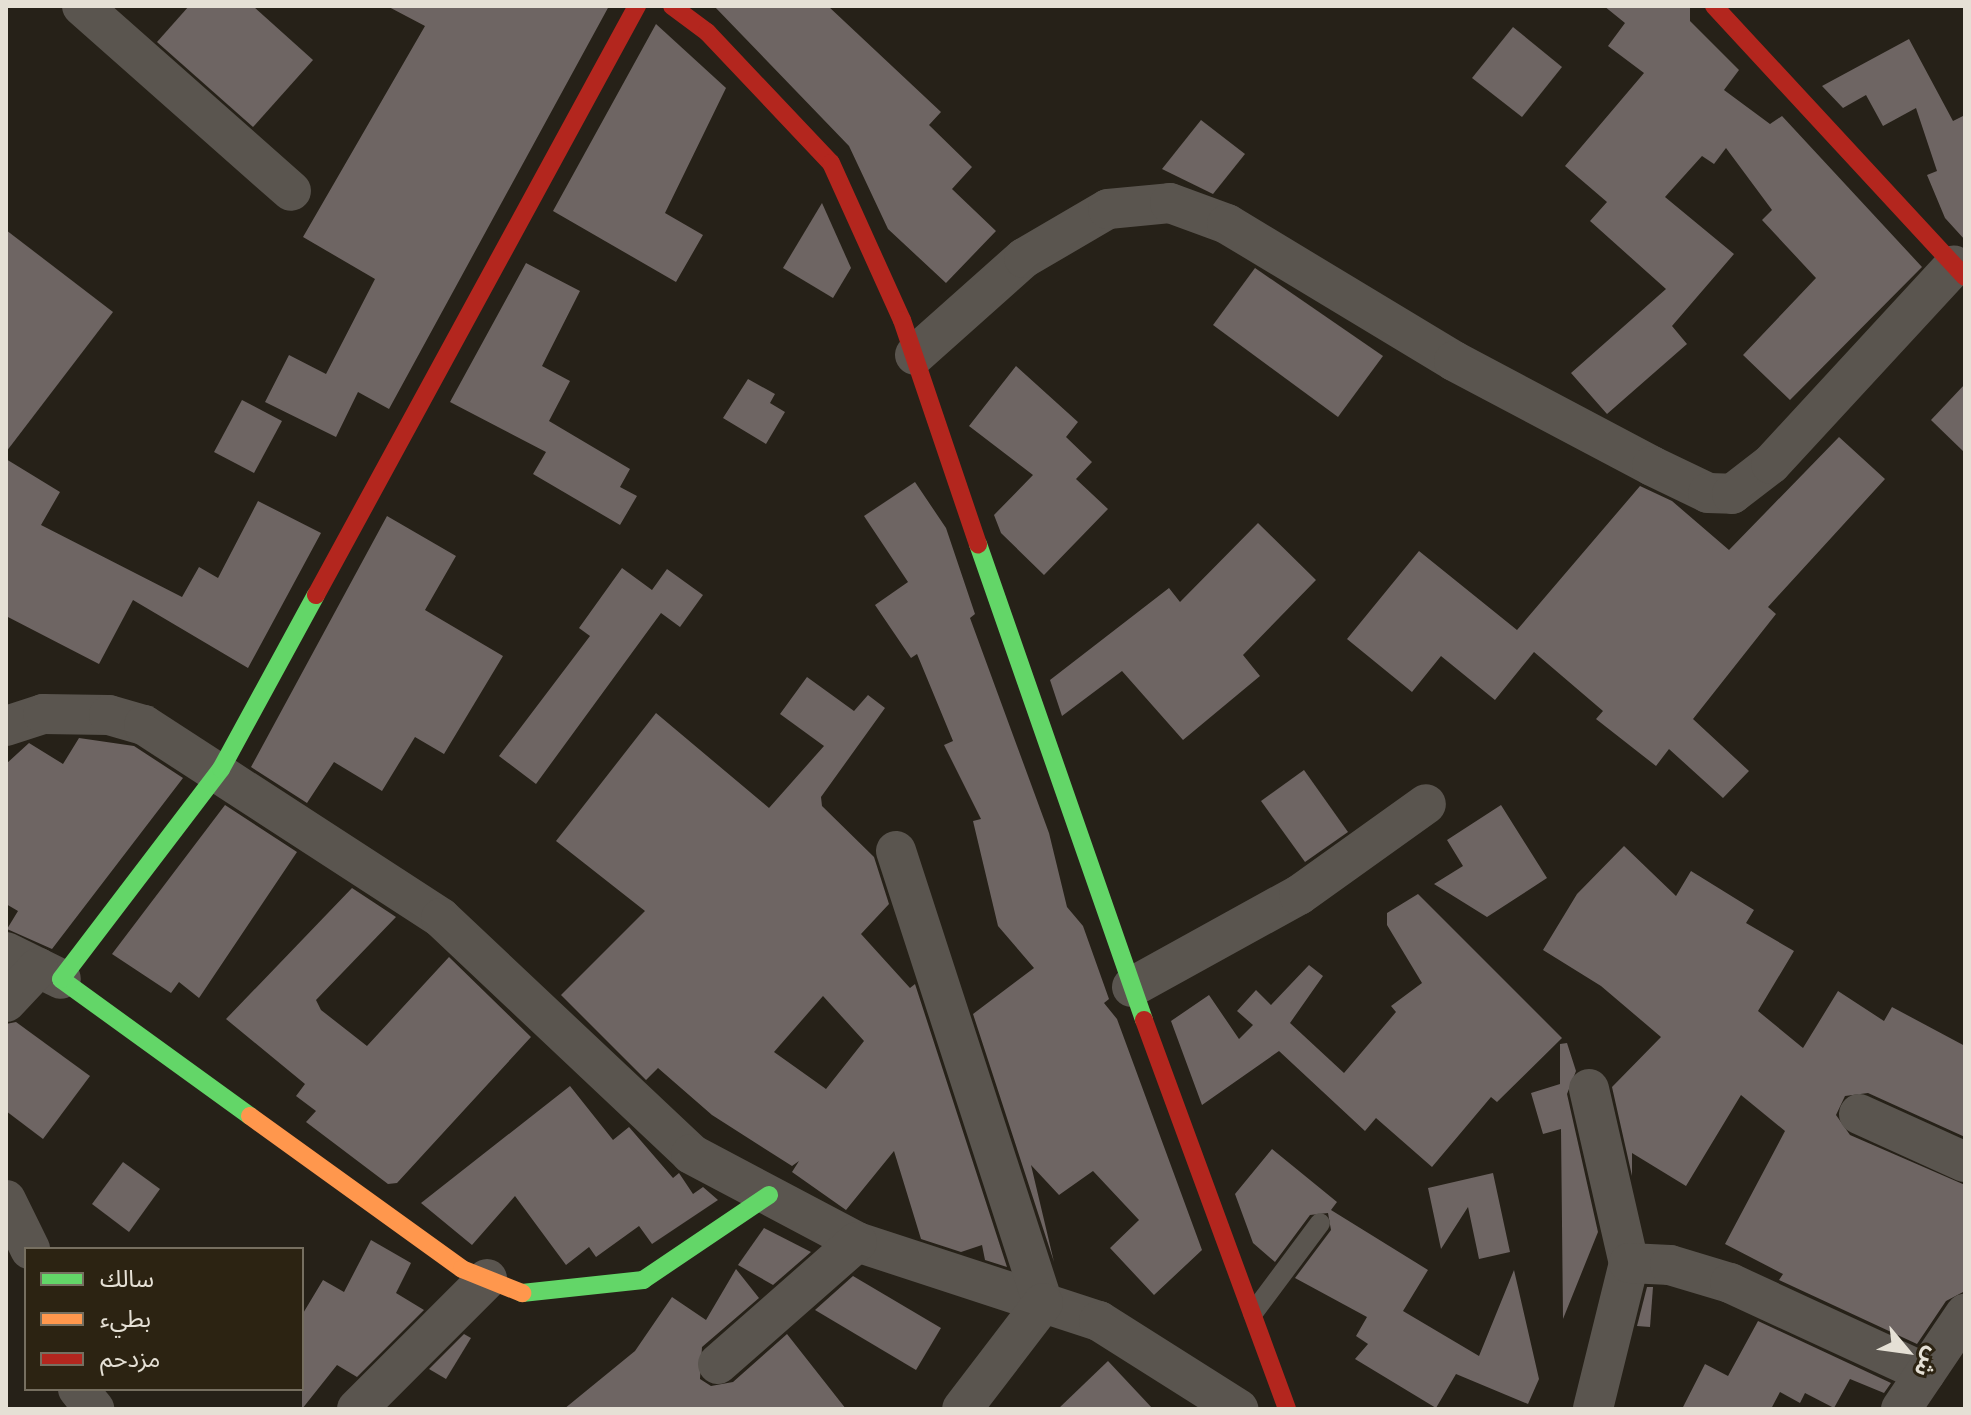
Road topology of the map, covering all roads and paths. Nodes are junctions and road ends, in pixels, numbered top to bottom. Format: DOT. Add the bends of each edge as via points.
graph roads {
  1 [pos="82,6"];
  2 [pos="637,6"];
  3 [pos="672,6"];
  4 [pos="1714,6"];
  5 [pos="291,191"];
  6 [pos="1960,272"];
  7 [pos="915,355"];
  8 [pos="6,726"];
  9 [pos="221,769"];
  10 [pos="1426,804"];
  11 [pos="896,851"];
  12 [pos="35,967"];
  13 [pos="1132,987"];
  14 [pos="6,1002"];
  15 [pos="1589,1089"];
  16 [pos="1859,1114"];
  17 [pos="1965,1162"];
  18 [pos="769,1195"];
  19 [pos="6,1200"];
  20 [pos="1320,1223"];
  21 [pos="857,1242"];
  22 [pos="21,1245"];
  23 [pos="1629,1263"];
  24 [pos="487,1279"];
  25 [pos="1043,1303"];
  26 [pos="1252,1314"];
  27 [pos="1965,1314"];
  28 [pos="718,1364"];
  29 [pos="1925,1373"];
  30 [pos="80,1391"];
  31 [pos="94,1409"];
  32 [pos="357,1409"];
  33 [pos="962,1409"];
  34 [pos="1238,1409"];
  35 [pos="1287,1409"];
  36 [pos="1593,1409"];
  37 [pos="1901,1409"];
  1 -- 5 [label="street"];
  2 -- 9 [label="street"];
  3 -- 7 [label="street" via="707,32 831,163"];
  4 -- 6 [label="street"];
  6 -- 7 [label="street" via="1771,464 1732,494 1708,493 1652,466 1454,361 1227,224 1170,203 1108,209 1024,258"];
  7 -- 13 [label="street"];
  8 -- 9 [label="street" via="43,714 109,715 144,725"];
  9 -- 12 [label="street"];
  9 -- 18 [label="street" via="441,918 691,1154"];
  10 -- 13 [label="street" via="1299,895"];
  11 -- 25 [label="street"];
  12 -- 14 [label="street"];
  12 -- 24 [label="street" via="462,1269"];
  13 -- 26 [label="street"];
  15 -- 23 [label="street"];
  16 -- 17 [label="street"];
  18 -- 21 [label="street"];
  18 -- 24 [label="street" via="643,1280 533,1297"];
  19 -- 22 [label="street"];
  20 -- 26 [label="lane"];
  21 -- 25 [label="street"];
  21 -- 28 [label="street"];
  23 -- 29 [label="street" via="1670,1265 1730,1283"];
  23 -- 36 [label="street"];
  24 -- 32 [label="street"];
  25 -- 33 [label="street"];
  25 -- 34 [label="street" via="1099,1321"];
  26 -- 35 [label="street"];
  27 -- 29 [label="street"];
  29 -- 37 [label="street"];
  30 -- 31 [label="street"];
}
